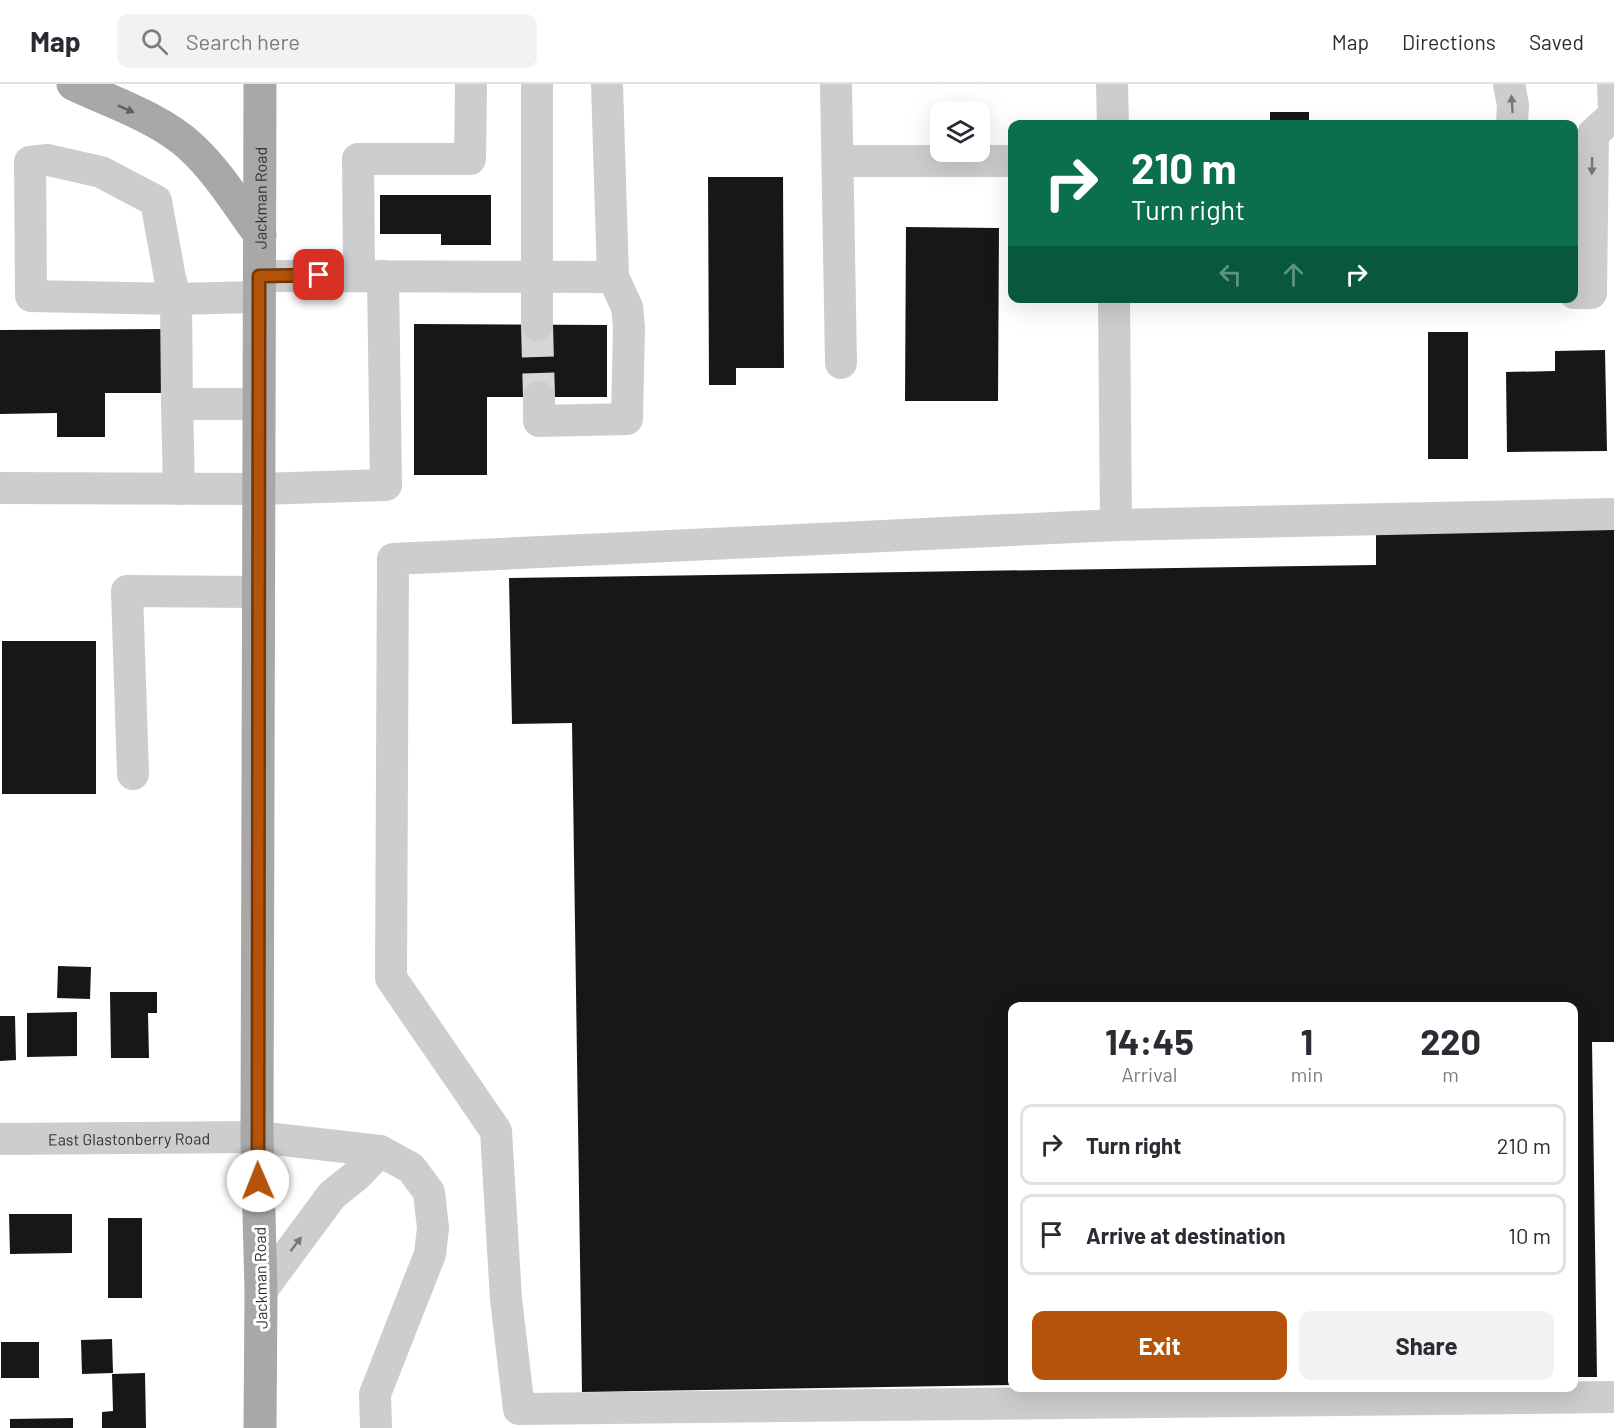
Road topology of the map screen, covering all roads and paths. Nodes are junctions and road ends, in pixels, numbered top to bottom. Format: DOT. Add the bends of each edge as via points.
graph roads {
  1 [pos="73,84"];
  2 [pos="260,84"];
  3 [pos="471,84"];
  4 [pos="537,84"];
  5 [pos="607,84"];
  6 [pos="836,84"];
  7 [pos="1112,84"];
  8 [pos="1509,84"];
  9 [pos="1613,84"];
  10 [pos="1613,116"];
  11 [pos="1113,120"];
  12 [pos="1512,120"];
  13 [pos="838,161"];
  14 [pos="1008,161"];
  15 [pos="260,235"];
  16 [pos="371,276"];
  17 [pos="538,276"];
  18 [pos="613,277"];
  19 [pos="259,286"];
  20 [pos="1578,293"];
  21 [pos="176,299"];
  22 [pos="1114,303"];
  23 [pos="537,325"];
  24 [pos="842,363"];
  25 [pos="539,397"];
  26 [pos="177,404"];
  27 [pos="259,404"];
  28 [pos="0,488"];
  29 [pos="179,489"];
  30 [pos="259,489"];
  31 [pos="1614,514"];
  32 [pos="1116,525"];
  33 [pos="259,592"];
  34 [pos="133,774"];
  35 [pos="257,1137"];
  36 [pos="0,1139"];
  37 [pos="380,1151"];
  38 [pos="261,1291"];
  39 [pos="1614,1397"];
  40 [pos="260,1428"];
  41 [pos="376,1428"];
  1 -- 15 [label="main road, one-way" via="181,138 213,170"];
  2 -- 15 [label="main road, Jackman Road"];
  3 -- 16 [label="street" via="470,159 358,159"];
  4 -- 17 [label="street"];
  5 -- 18 [label="street"];
  6 -- 13 [label="street"];
  7 -- 11 [label="street"];
  12 -- 8 [label="street, one-way"];
  9 -- 10 [label="street"];
  10 -- 20 [label="street, one-way" via="1593,134 1591,293"];
  13 -- 14 [label="street"];
  13 -- 24 [label="street"];
  15 -- 19 [label="main road, Jackman Road"];
  16 -- 17 [label="street"];
  16 -- 19 [label="street"];
  16 -- 30 [label="street" via="386,485"];
  17 -- 18 [label="street"];
  17 -- 23 [label="street"];
  18 -- 25 [label="street" via="627,307 629,327 627,419 539,421"];
  19 -- 21 [label="street"];
  19 -- 27 [label="main road, Jackman Road"];
  21 -- 21 [label="street" via="156,201 101,172 48,160 30,162 31,296"];
  21 -- 26 [label="street"];
  22 -- 32 [label="street"];
  26 -- 27 [label="street"];
  26 -- 29 [label="street"];
  27 -- 30 [label="main road, Jackman Road"];
  28 -- 29 [label="street"];
  29 -- 30 [label="street"];
  30 -- 33 [label="main road, Jackman Road"];
  31 -- 32 [label="street"];
  32 -- 39 [label="street" via="393,559 391,978 496,1131 506,1299 519,1409"];
  33 -- 34 [label="street" via="127,591"];
  33 -- 35 [label="main road, Jackman Road"];
  35 -- 36 [label="street, East Glastonberry Road"];
  35 -- 37 [label="street, East Glastonberry Road"];
  35 -- 38 [label="main road, Jackman Road"];
  38 -- 37 [label="street, one-way" via="332,1195"];
  37 -- 41 [label="street" via="411,1168 429,1192 433,1228 430,1254 375,1394"];
  38 -- 40 [label="main road, Jackman Road"];
}
